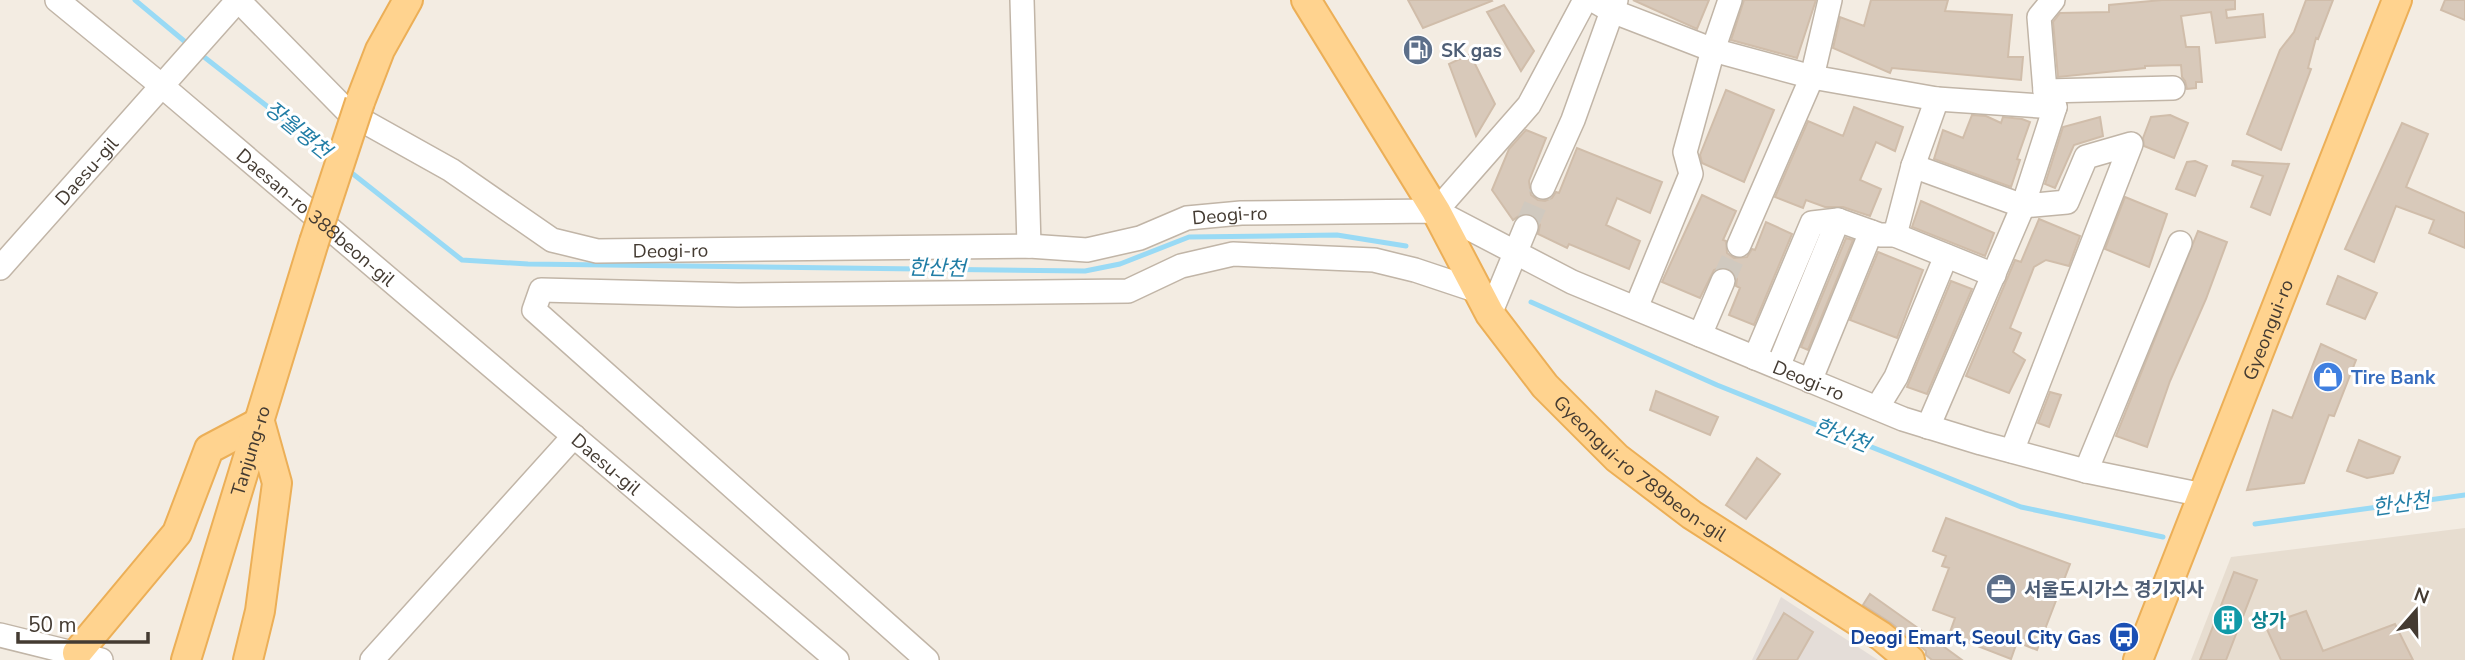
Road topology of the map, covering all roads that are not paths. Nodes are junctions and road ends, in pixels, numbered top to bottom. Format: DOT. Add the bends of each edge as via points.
graph roads {
  1 [pos="57,0"];
  2 [pos="408,0"];
  3 [pos="1022,0"];
  4 [pos="1306,0"];
  5 [pos="1585,0"];
  6 [pos="1730,0"];
  7 [pos="1830,0"];
  8 [pos="2053,0"];
  9 [pos="2397,0"];
  10 [pos="1607,4"];
  11 [pos="234,5"];
  12 [pos="1713,50"];
  13 [pos="1812,76"];
  14 [pos="167,81"];
  15 [pos="2173,89"];
  16 [pos="1937,99"];
  17 [pos="2050,99"];
  18 [pos="354,107"];
  19 [pos="1913,166"];
  20 [pos="1544,187"];
  21 [pos="2023,206"];
  22 [pos="1436,211"];
  23 [pos="1838,220"];
  24 [pos="1526,227"];
  25 [pos="1871,232"];
  26 [pos="1895,234"];
  27 [pos="2179,243"];
  28 [pos="1739,245"];
  29 [pos="1029,246"];
  30 [pos="1515,252"];
  31 [pos="1946,256"];
  32 [pos="0,268"];
  33 [pos="1994,275"];
  34 [pos="1723,281"];
  35 [pos="1484,302"];
  36 [pos="1636,308"];
  37 [pos="1700,335"];
  38 [pos="1755,358"];
  39 [pos="1778,367"];
  40 [pos="1810,380"];
  41 [pos="1877,408"];
  42 [pos="260,422"];
  43 [pos="1928,426"];
  44 [pos="574,436"];
  45 [pos="2012,451"];
  46 [pos="2086,471"];
  47 [pos="2203,495"];
  48 [pos="0,635"];
  49 [pos="89,657"];
  50 [pos="186,660"];
  51 [pos="248,660"];
  52 [pos="372,660"];
  53 [pos="838,660"];
  54 [pos="927,660"];
  55 [pos="1910,660"];
  56 [pos="2138,660"];
  1 -- 14 [label="street, Daesan-ro 388beon-gil"];
  2 -- 18 [label="main road"];
  3 -- 29 [label="street"];
  4 -- 22 [label="main road"];
  5 -- 22 [label="street" via="1529,105"];
  6 -- 12 [label="street"];
  7 -- 13 [label="street"];
  8 -- 17 [label="street" via="2039,17"];
  9 -- 47 [label="main road, Gyeongui-ro"];
  10 -- 12 [label="street"];
  10 -- 20 [label="street" via="1573,120"];
  11 -- 14 [label="street, Daesu-gil"];
  11 -- 18 [label="street"];
  12 -- 13 [label="street"];
  12 -- 36 [label="street" via="1685,152 1691,174"];
  13 -- 16 [label="street"];
  13 -- 28 [label="street"];
  14 -- 32 [label="street, Daesu-gil"];
  14 -- 44 [label="street, Daesan-ro 388beon-gil"];
  15 -- 17 [label="street"];
  16 -- 17 [label="street"];
  16 -- 19 [label="street"];
  17 -- 21 [label="street"];
  18 -- 29 [label="street, Deogi-ro" via="552,240 597,251"];
  18 -- 42 [label="main road, Tanjung-ro, bridge"];
  19 -- 21 [label="street"];
  19 -- 26 [label="street"];
  21 -- 33 [label="street"];
  21 -- 45 [label="street" via="2067,202 2086,157 2131,144"];
  22 -- 29 [label="street, Deogi-ro" via="1241,213 1187,218 1140,237 1087,250"];
  22 -- 30 [label="street, Deogi-ro"];
  22 -- 35 [label="main road, Gyeongui-ro 789beon-gil"];
  23 -- 25 [label="street"];
  23 -- 38 [label="street" via="1812,223"];
  23 -- 39 [label="street"];
  24 -- 30 [label="street"];
  25 -- 26 [label="street"];
  25 -- 40 [label="street"];
  26 -- 31 [label="street"];
  27 -- 46 [label="street"];
  30 -- 35 [label="street"];
  30 -- 36 [label="street, Deogi-ro"];
  31 -- 33 [label="street"];
  31 -- 41 [label="street" via="1896,377"];
  33 -- 43 [label="street"];
  34 -- 37 [label="street"];
  35 -- 54 [label="street" via="1415,270 1374,260 1233,254 1181,266 1128,292 738,295 541,290 534,310"];
  35 -- 55 [label="main road, Gyeongui-ro 789beon-gil" via="1545,386 1617,458 1692,515 1881,636"];
  36 -- 37 [label="street, Deogi-ro"];
  37 -- 38 [label="street, Deogi-ro"];
  38 -- 39 [label="street, Deogi-ro"];
  39 -- 40 [label="street, Deogi-ro"];
  40 -- 41 [label="street, Deogi-ro"];
  41 -- 43 [label="street, Deogi-ro"];
  42 -- 49 [label="main road" via="209,449 177,533"];
  42 -- 50 [label="main road, Tanjung-ro"];
  42 -- 51 [label="main road" via="277,483 260,611"];
  43 -- 45 [label="street, Deogi-ro"];
  44 -- 52 [label="street, Daesu-gil"];
  44 -- 53 [label="street, Daesu-gil"];
  45 -- 46 [label="street, Deogi-ro"];
  46 -- 47 [label="street, Deogi-ro"];
  47 -- 56 [label="main road, Gyeongui-ro"];
  48 -- 49 [label="street"];
}
